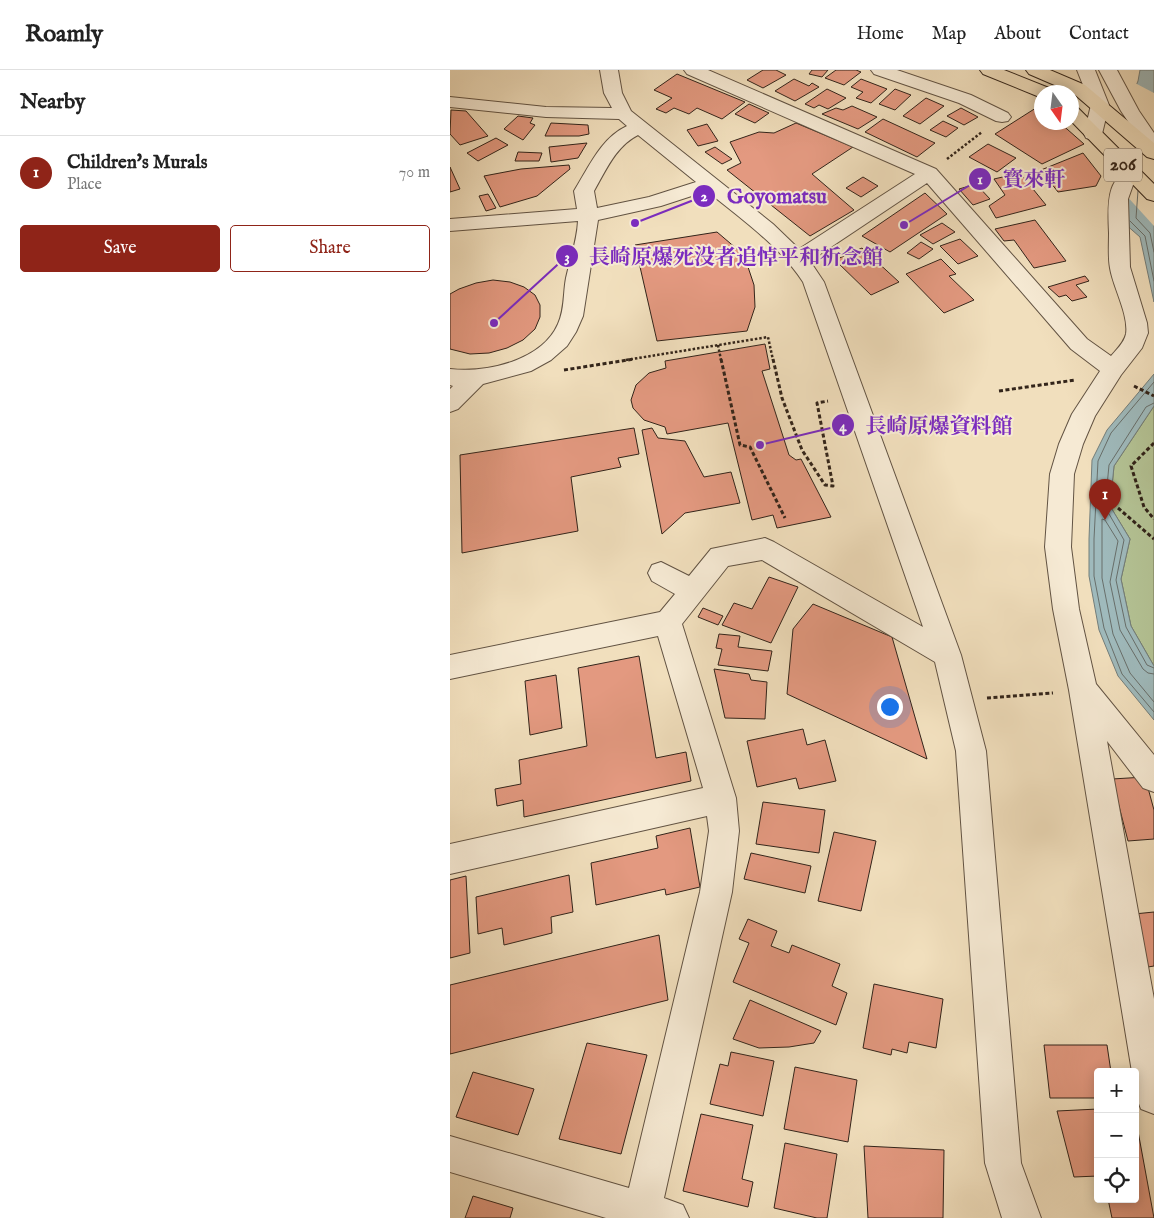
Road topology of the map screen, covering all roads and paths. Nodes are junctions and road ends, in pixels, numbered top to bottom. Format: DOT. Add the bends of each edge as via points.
graph roads {
  1 [pos="609,70"];
  2 [pos="693,70"];
  3 [pos="880,70"];
  4 [pos="989,70"];
  5 [pos="1035,70"];
  6 [pos="1086,70"];
  7 [pos="1108,70"];
  8 [pos="1034,89"];
  9 [pos="450,102"];
  10 [pos="1100,105"];
  11 [pos="624,114"];
  12 [pos="1002,117"];
  13 [pos="1079,119"];
  14 [pos="640,127"];
  15 [pos="1093,134"];
  16 [pos="1154,147"];
  17 [pos="1154,153"];
  18 [pos="929,173"];
  19 [pos="1136,178"];
  20 [pos="709,184"];
  21 [pos="1154,195"];
  22 [pos="588,216"];
  23 [pos="450,225"];
  24 [pos="798,259"];
  25 [pos="718,345"];
  26 [pos="564,365"];
  27 [pos="1117,376"];
  28 [pos="450,377"];
  29 [pos="476,377"];
  30 [pos="999,391"];
  31 [pos="1154,396"];
  32 [pos="836,400"];
  33 [pos="450,403"];
  34 [pos="1154,443"];
  35 [pos="1118,508"];
  36 [pos="785,518"];
  37 [pos="1154,519"];
  38 [pos="1154,539"];
  39 [pos="661,573"];
  40 [pos="693,591"];
  41 [pos="668,622"];
  42 [pos="947,656"];
  43 [pos="450,667"];
  44 [pos="1083,690"];
  45 [pos="958,701"];
  46 [pos="1154,778"];
  47 [pos="721,798"];
  48 [pos="450,859"];
  49 [pos="1154,1096"];
  50 [pos="450,1154"];
  51 [pos="651,1215"];
  52 [pos="1022,1218"];
  1 -- 11 [label="street" via="613,93"];
  2 -- 18 [label="street"];
  3 -- 12 [label="street" via="964,99"];
  4 -- 8 [label="highway"];
  5 -- 10 [label="highway, 206" via="1079,89"];
  6 -- 10 [label="street"];
  7 -- 16 [label="street"];
  9 -- 11 [label="street" via="546,112"];
  10 -- 15 [label="street"];
  10 -- 17 [label="highway, 206"];
  11 -- 14 [label="street"];
  12 -- 18 [label="path"];
  13 -- 15 [label="highway, 206"];
  14 -- 20 [label="street"];
  14 -- 22 [label="street" via="621,136 612,145 588,185 584,198"];
  15 -- 19 [label="highway, 206"];
  18 -- 24 [label="street"];
  18 -- 27 [label="street" via="1079,344"];
  19 -- 21 [label="highway, 206"];
  19 -- 27 [label="street" via="1126,181 1118,199 1120,266 1137,333"];
  20 -- 22 [label="street" via="628,209"];
  20 -- 24 [label="street"];
  22 -- 23 [label="street"];
  22 -- 29 [label="street" via="570,321 562,336 532,362"];
  24 -- 42 [label="street" via="813,282"];
  25 -- 26 [label="path" via="562,370"];
  25 -- 32 [label="path" via="768,337 782,398 802,450 825,486 833,486 817,403"];
  25 -- 36 [label="path" via="740,445 750,447"];
  27 -- 30 [label="path"];
  27 -- 31 [label="path"];
  27 -- 44 [label="street" via="1084,414 1070,444 1062,474 1058,547 1066,608"];
  28 -- 29 [label="street"];
  29 -- 33 [label="street"];
  34 -- 37 [label="path" via="1131,466 1144,507"];
  35 -- 38 [label="path"];
  39 -- 40 [label="street"];
  40 -- 41 [label="street"];
  40 -- 42 [label="street" via="720,557 765,549"];
  41 -- 43 [label="street"];
  41 -- 47 [label="street"];
  42 -- 45 [label="street"];
  44 -- 45 [label="path"];
  44 -- 46 [label="street"];
  44 -- 49 [label="street"];
  45 -- 52 [label="street" via="971,751 1003,1163"];
  47 -- 48 [label="street"];
  47 -- 51 [label="street" via="724,831 716,892"];
  50 -- 51 [label="street"];
}
